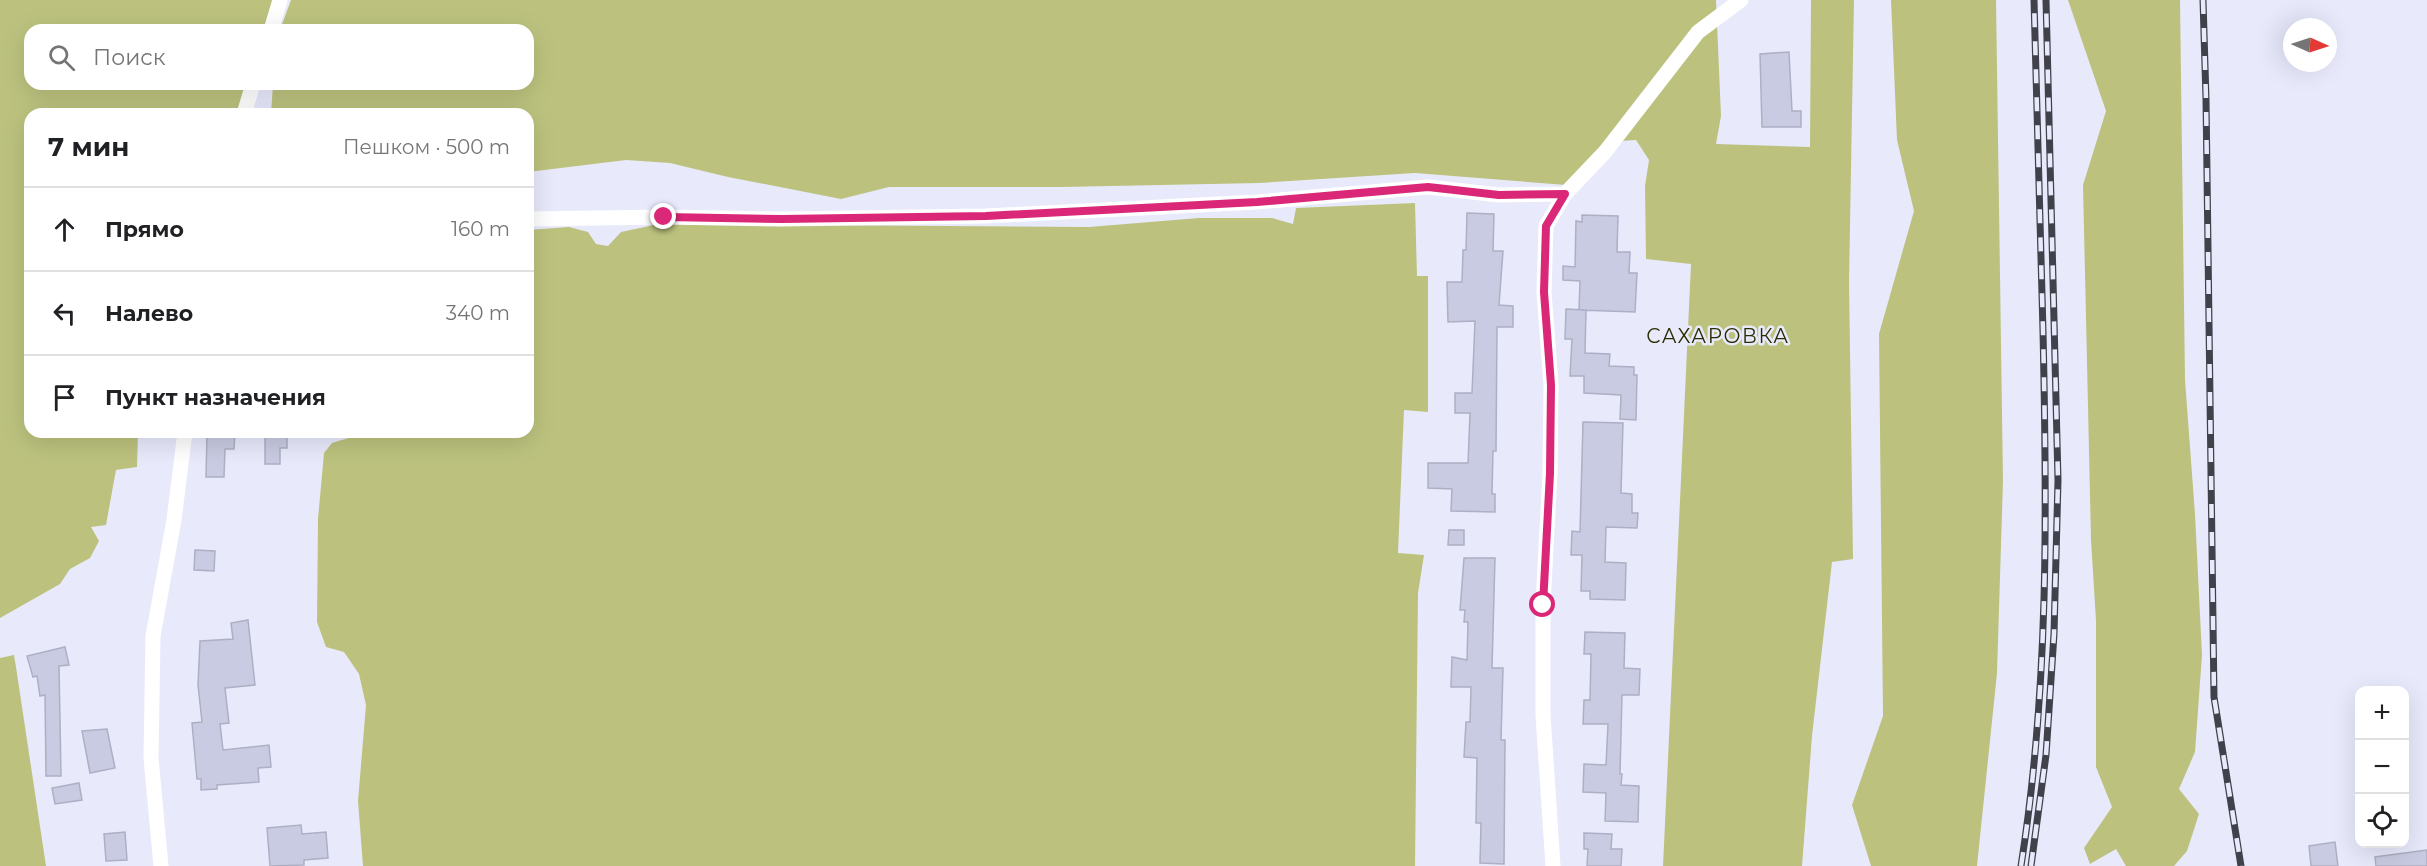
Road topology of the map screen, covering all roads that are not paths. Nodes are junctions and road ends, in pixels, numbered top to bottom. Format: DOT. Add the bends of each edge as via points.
graph roads {
  1 [pos="280,0"];
  2 [pos="1741,0"];
  3 [pos="273,24"];
  4 [pos="251,90"];
  5 [pos="246,108"];
  6 [pos="1565,194"];
  7 [pos="534,219"];
  8 [pos="184,438"];
  9 [pos="161,866"];
  10 [pos="1553,866"];
  1 -- 3 [label="street"];
  2 -- 6 [label="street" via="1698,32 1605,152"];
  4 -- 5 [label="street"];
  6 -- 7 [label="street" via="1499,195 1428,187 1257,202 986,216"];
  6 -- 10 [label="street" via="1546,226 1544,292 1551,396 1543,715"];
  8 -- 9 [label="street" via="153,636 151,758"];
}
